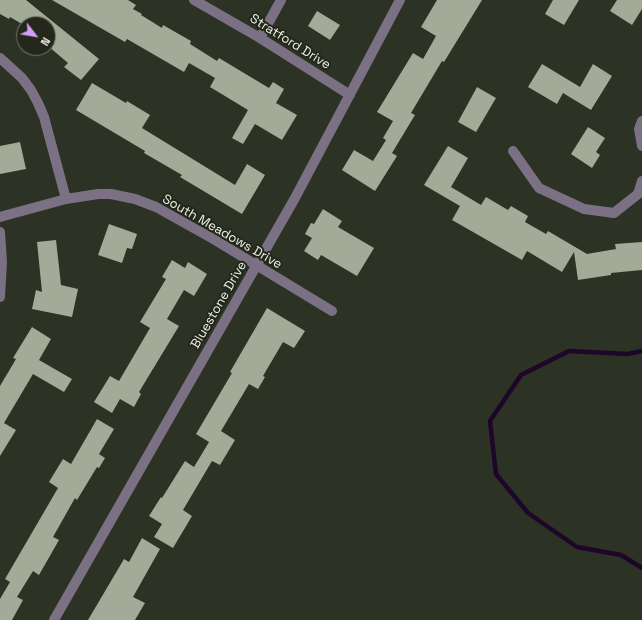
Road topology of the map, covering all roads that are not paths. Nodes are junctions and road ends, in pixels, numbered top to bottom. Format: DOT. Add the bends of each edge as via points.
graph roads {
  1 [pos="194,0"];
  2 [pos="281,0"];
  3 [pos="400,0"];
  4 [pos="260,38"];
  5 [pos="0,58"];
  6 [pos="350,95"];
  7 [pos="642,121"];
  8 [pos="642,146"];
  9 [pos="513,151"];
  10 [pos="642,181"];
  11 [pos="66,199"];
  12 [pos="0,217"];
  13 [pos="0,232"];
  14 [pos="256,266"];
  15 [pos="0,297"];
  16 [pos="332,311"];
  17 [pos="54,620"];
  1 -- 4 [label="street, Stratford Drive"];
  2 -- 4 [label="street"];
  3 -- 6 [label="street, Bluestone Drive"];
  4 -- 6 [label="street, Stratford Drive"];
  5 -- 11 [label="street" via="22,78 38,103"];
  6 -- 14 [label="street, Bluestone Drive"];
  7 -- 8 [label="street" via="639,129"];
  9 -- 10 [label="street" via="539,188 584,209 614,213 638,194"];
  11 -- 12 [label="street, South Meadows Drive"];
  11 -- 14 [label="street, South Meadows Drive" via="111,194 135,199 156,207"];
  13 -- 15 [label="street"];
  14 -- 16 [label="street, South Meadows Drive"];
  14 -- 17 [label="street, Bluestone Drive"];
}
